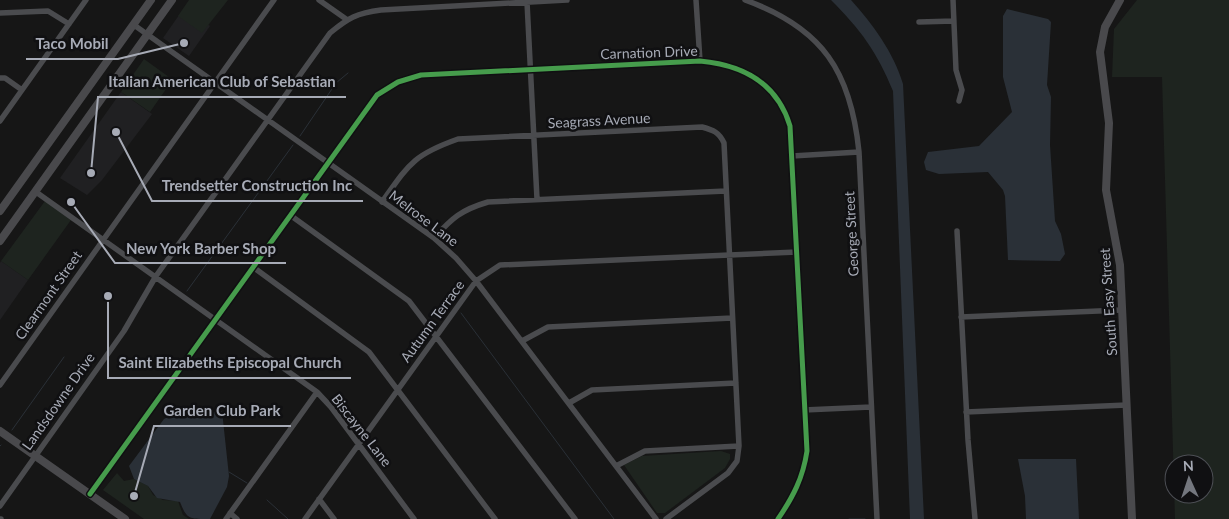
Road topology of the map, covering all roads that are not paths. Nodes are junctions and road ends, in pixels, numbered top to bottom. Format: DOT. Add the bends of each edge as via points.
graph roads {
  1 [pos="86,0"];
  2 [pos="151,0"];
  3 [pos="172,0"];
  4 [pos="274,0"];
  5 [pos="319,0"];
  6 [pos="567,0"];
  7 [pos="696,0"];
  8 [pos="746,0"];
  9 [pos="953,0"];
  10 [pos="1120,0"];
  11 [pos="527,2"];
  12 [pos="0,13"];
  13 [pos="346,20"];
  14 [pos="954,21"];
  15 [pos="919,22"];
  16 [pos="70,24"];
  17 [pos="134,24"];
  18 [pos="148,35"];
  19 [pos="700,61"];
  20 [pos="530,69"];
  21 [pos="0,78"];
  22 [pos="215,83"];
  23 [pos="22,90"];
  24 [pos="959,101"];
  25 [pos="267,120"];
  26 [pos="0,121"];
  27 [pos="534,136"];
  28 [pos="860,152"];
  29 [pos="792,156"];
  30 [pos="327,163"];
  31 [pos="726,191"];
  32 [pos="36,192"];
  33 [pos="537,199"];
  34 [pos="382,202"];
  35 [pos="0,211"];
  36 [pos="290,215"];
  37 [pos="958,231"];
  38 [pos="434,238"];
  39 [pos="103,240"];
  40 [pos="0,242"];
  41 [pos="797,252"];
  42 [pos="730,255"];
  43 [pos="253,267"];
  44 [pos="156,276"];
  45 [pos="476,281"];
  46 [pos="1122,310"];
  47 [pos="961,317"];
  48 [pos="732,318"];
  49 [pos="216,319"];
  50 [pos="437,334"];
  51 [pos="522,341"];
  52 [pos="736,383"];
  53 [pos="0,385"];
  54 [pos="398,390"];
  55 [pos="317,392"];
  56 [pos="569,403"];
  57 [pos="1127,404"];
  58 [pos="871,407"];
  59 [pos="804,410"];
  60 [pos="966,412"];
  61 [pos="0,430"];
  62 [pos="358,444"];
  63 [pos="739,446"];
  64 [pos="35,456"];
  65 [pos="616,466"];
  66 [pos="90,494"];
  67 [pos="319,499"];
  68 [pos="0,506"];
  69 [pos="230,513"];
  70 [pos="125,519"];
  71 [pos="226,519"];
  72 [pos="237,519"];
  73 [pos="305,519"];
  74 [pos="334,519"];
  75 [pos="414,519"];
  76 [pos="495,519"];
  77 [pos="575,519"];
  78 [pos="656,519"];
  79 [pos="666,519"];
  80 [pos="778,519"];
  81 [pos="877,519"];
  82 [pos="975,519"];
  83 [pos="1132,519"];
  1 -- 16 [label="street"];
  2 -- 17 [label="street"];
  3 -- 18 [label="street"];
  4 -- 22 [label="street, Clearmont Street"];
  5 -- 13 [label="street"];
  6 -- 11 [label="street"];
  7 -- 19 [label="street"];
  8 -- 28 [label="street, George Street" via="775,12 800,28 826,53 843,80"];
  9 -- 14 [label="street"];
  10 -- 46 [label="street, South Easy Street" via="1105,27 1100,52 1109,123 1106,190 1119,251"];
  11 -- 13 [label="street" via="381,10 360,13"];
  11 -- 20 [label="street"];
  12 -- 16 [label="street" via="48,11"];
  13 -- 25 [label="street, Landsdowne Drive" via="330,33"];
  14 -- 15 [label="street"];
  14 -- 24 [label="street" via="956,70 962,90"];
  16 -- 23 [label="street"];
  17 -- 18 [label="street, Melrose Lane"];
  17 -- 35 [label="street"];
  18 -- 22 [label="street, Melrose Lane"];
  18 -- 32 [label="street"];
  19 -- 20 [label="street, Carnation Drive"];
  19 -- 29 [label="street, Carnation Drive" via="723,63 747,73 771,90 784,109 790,126"];
  20 -- 27 [label="street"];
  20 -- 30 [label="street, Carnation Drive" via="421,75 398,82 377,95"];
  21 -- 23 [label="street"];
  22 -- 25 [label="street, Melrose Lane"];
  22 -- 39 [label="street, Clearmont Street"];
  23 -- 26 [label="street"];
  25 -- 30 [label="street, Melrose Lane"];
  25 -- 44 [label="street, Landsdowne Drive"];
  27 -- 31 [label="street, Seagrass Avenue" via="702,127 713,130 724,143"];
  27 -- 33 [label="street"];
  27 -- 34 [label="street, Seagrass Avenue" via="458,139 430,149 409,164"];
  28 -- 29 [label="street"];
  28 -- 58 [label="street, George Street"];
  29 -- 41 [label="street, Carnation Drive"];
  30 -- 34 [label="street, Melrose Lane"];
  30 -- 36 [label="street, Carnation Drive"];
  31 -- 33 [label="street"];
  31 -- 42 [label="street, Seagrass Avenue"];
  32 -- 39 [label="street, Biscayne Lane"];
  32 -- 40 [label="street"];
  33 -- 38 [label="street" via="488,202 469,208 452,218"];
  34 -- 38 [label="street, Melrose Lane"];
  36 -- 43 [label="street, Carnation Drive"];
  36 -- 50 [label="street" via="409,301"];
  37 -- 47 [label="street"];
  38 -- 45 [label="street, Melrose Lane"];
  39 -- 44 [label="street, Biscayne Lane"];
  39 -- 53 [label="street, Clearmont Street"];
  41 -- 42 [label="street, Autumn Terrace"];
  41 -- 59 [label="street, Carnation Drive"];
  42 -- 45 [label="street, Autumn Terrace" via="500,265"];
  42 -- 48 [label="street, Seagrass Avenue"];
  43 -- 49 [label="street, Carnation Drive"];
  43 -- 54 [label="street" via="358,342"];
  44 -- 49 [label="street, Biscayne Lane"];
  44 -- 64 [label="street, Landsdowne Drive" via="124,331"];
  45 -- 50 [label="street, Autumn Terrace"];
  45 -- 51 [label="street, Melrose Lane"];
  46 -- 47 [label="street"];
  46 -- 57 [label="street, South Easy Street"];
  47 -- 60 [label="street"];
  48 -- 51 [label="street" via="548,327"];
  48 -- 52 [label="street, Seagrass Avenue"];
  49 -- 55 [label="street, Biscayne Lane"];
  49 -- 66 [label="street, Carnation Drive"];
  50 -- 54 [label="street, Autumn Terrace"];
  50 -- 77 [label="street"];
  51 -- 56 [label="street, Melrose Lane"];
  52 -- 56 [label="street" via="592,390"];
  52 -- 63 [label="street, Seagrass Avenue"];
  54 -- 62 [label="street, Autumn Terrace"];
  54 -- 76 [label="street"];
  55 -- 62 [label="street, Biscayne Lane"];
  55 -- 69 [label="street"];
  56 -- 65 [label="street, Melrose Lane"];
  57 -- 60 [label="street"];
  57 -- 83 [label="street, South Easy Street"];
  58 -- 59 [label="street"];
  58 -- 81 [label="street, George Street"];
  59 -- 80 [label="street, Carnation Drive" via="807,452 804,472 796,493"];
  60 -- 82 [label="street"];
  61 -- 64 [label="street"];
  62 -- 67 [label="street, Autumn Terrace"];
  62 -- 75 [label="street, Biscayne Lane"];
  63 -- 65 [label="street" via="646,451"];
  63 -- 79 [label="street" via="737,461 728,473"];
  64 -- 66 [label="street"];
  64 -- 68 [label="street, Landsdowne Drive"];
  65 -- 78 [label="street, Melrose Lane"];
  66 -- 70 [label="street"];
  67 -- 73 [label="street, Autumn Terrace"];
  67 -- 74 [label="street"];
  69 -- 71 [label="street"];
  69 -- 72 [label="street"];
}
